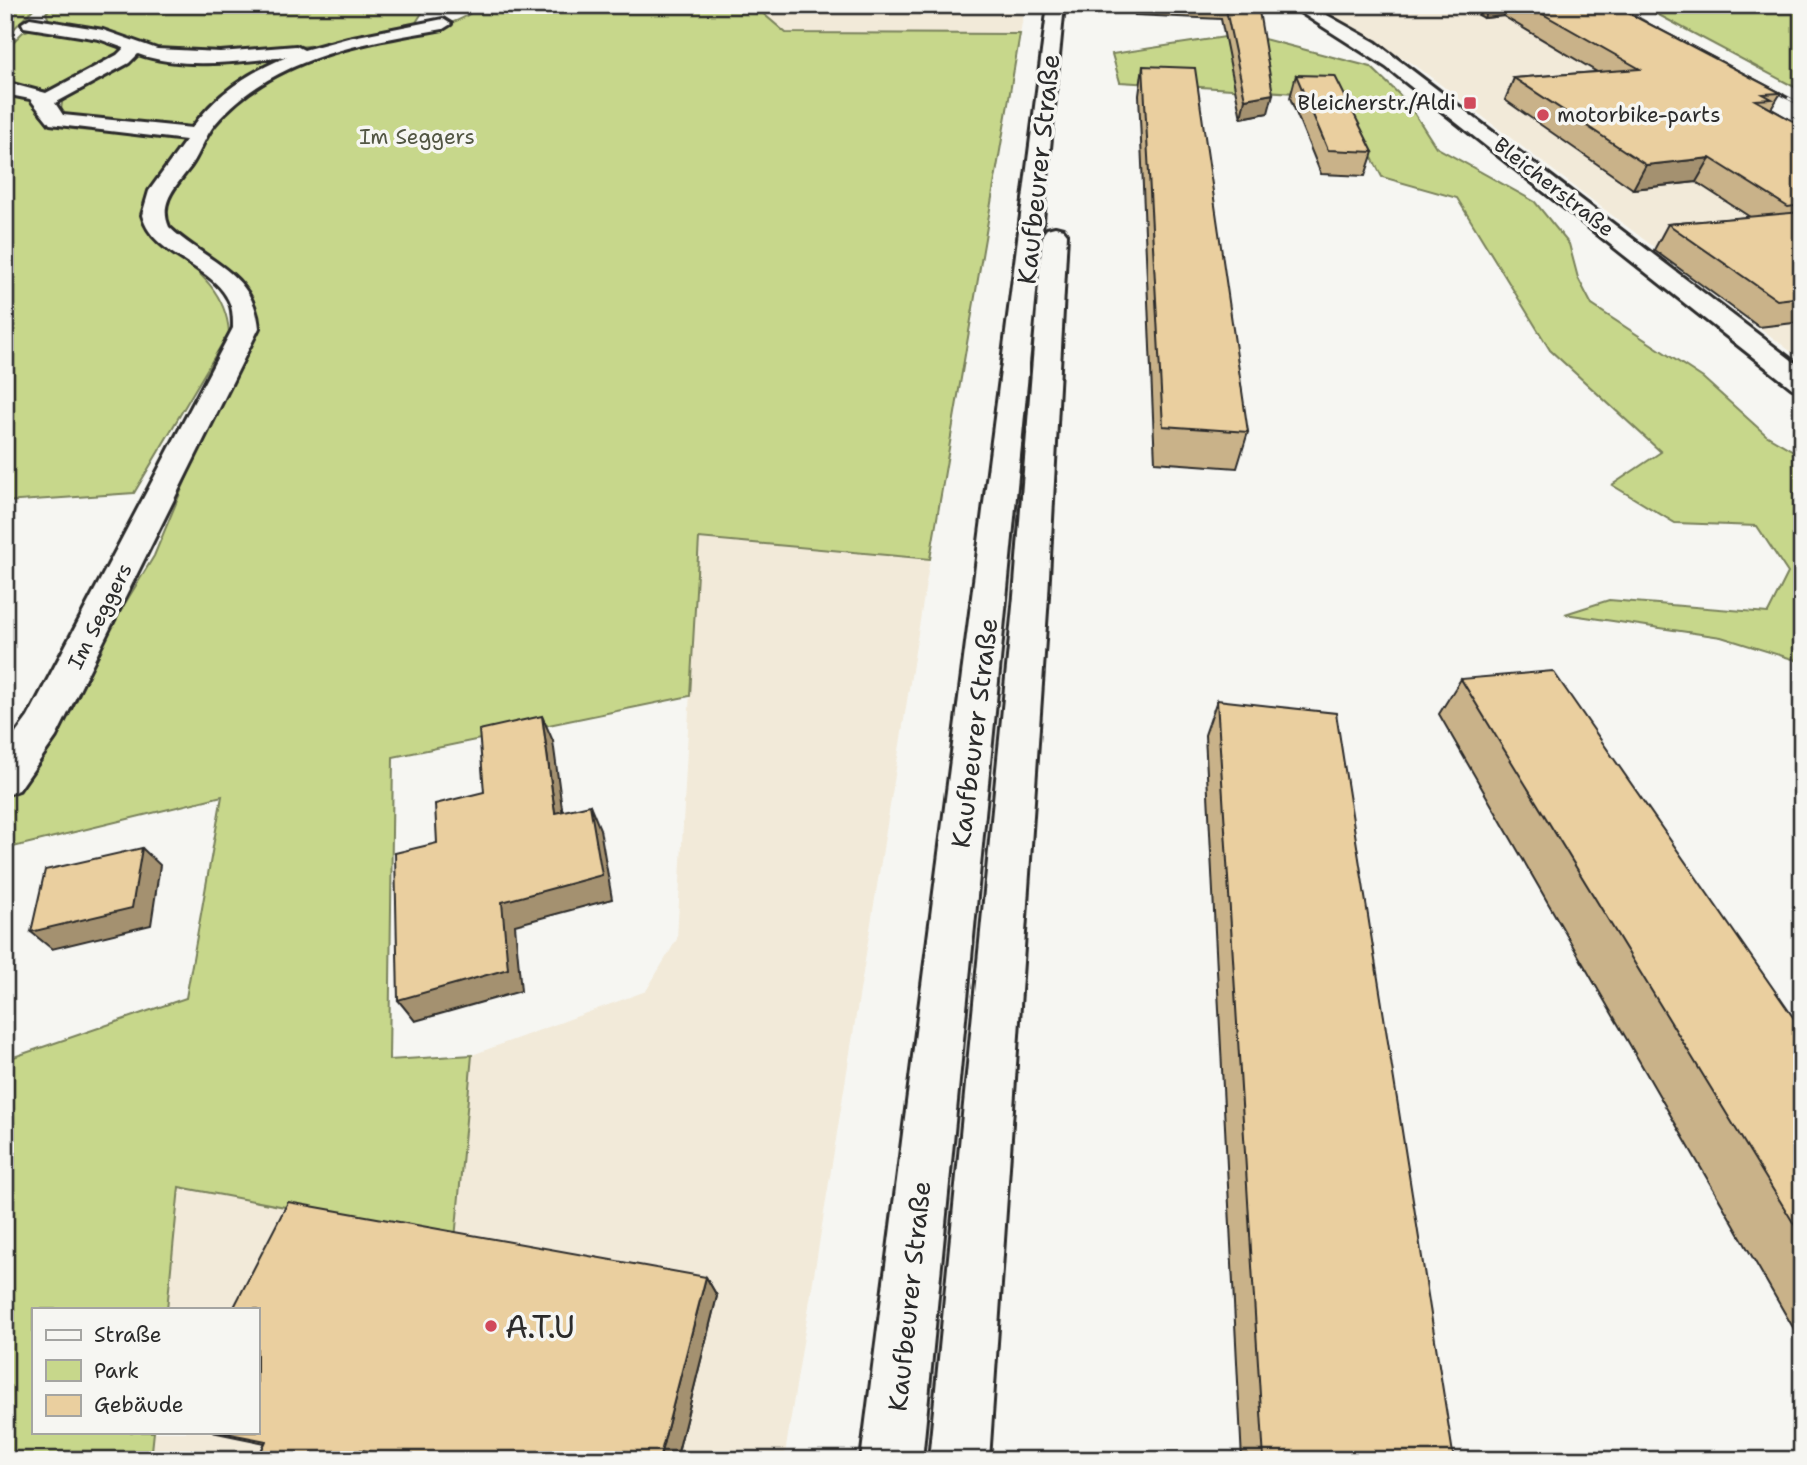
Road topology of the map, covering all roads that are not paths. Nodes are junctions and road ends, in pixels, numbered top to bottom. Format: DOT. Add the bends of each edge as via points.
graph roads {
  1 [pos="46,5"];
  2 [pos="1297,5"];
  3 [pos="1064,20"];
  4 [pos="30,23"];
  5 [pos="443,24"];
  6 [pos="13,37"];
  7 [pos="135,47"];
  8 [pos="321,48"];
  9 [pos="5,88"];
  10 [pos="47,100"];
  11 [pos="197,135"];
  12 [pos="1802,382"];
  13 [pos="5,779"];
  14 [pos="891,1460"];
  15 [pos="958,1460"];
  1 -- 4 [label="street"];
  2 -- 12 [label="street, Bleicherstraße" via="1392,63"];
  3 -- 14 [label="street, Kaufbeurer Straße"];
  3 -- 15 [label="street, Kaufbeurer Straße" via="1065,85 1030,610"];
  4 -- 6 [label="street"];
  4 -- 7 [label="street" via="103,34"];
  5 -- 8 [label="street"];
  7 -- 8 [label="street" via="155,54 194,57"];
  7 -- 10 [label="street" via="123,59"];
  8 -- 11 [label="street, Im Seggers" via="238,91"];
  9 -- 10 [label="street" via="32,92"];
  10 -- 11 [label="street" via="57,120"];
  11 -- 13 [label="street, Im Seggers" via="191,151 155,198 154,220 162,234 210,267 243,303 246,328 43,727"];
}
